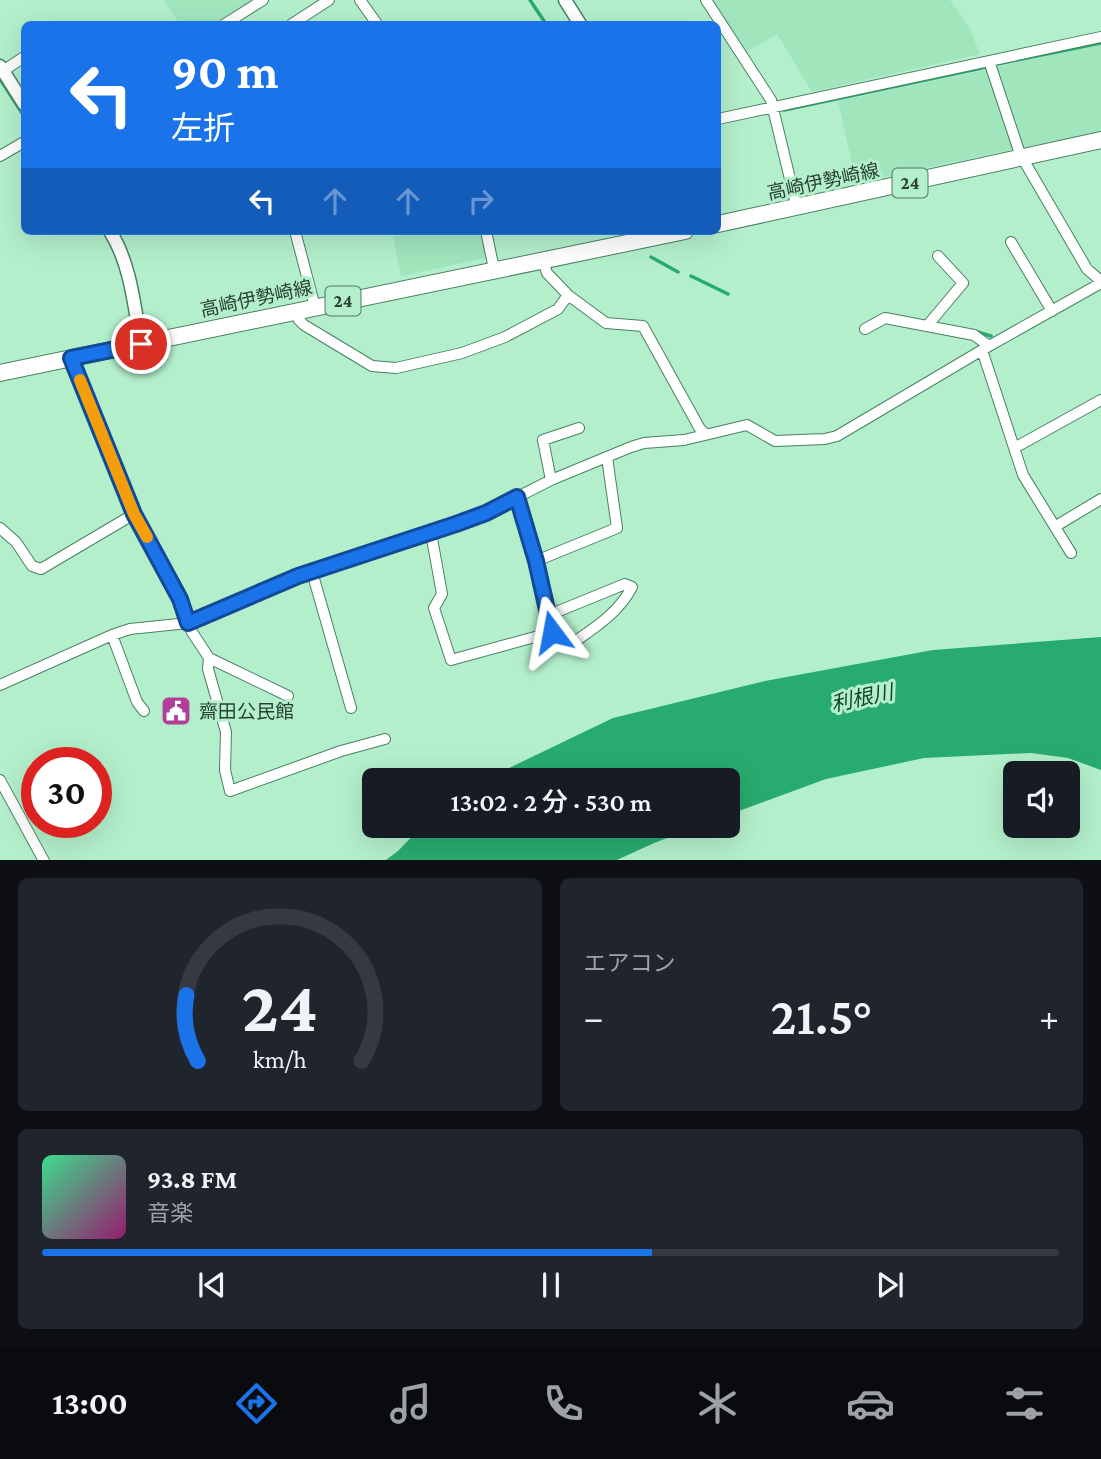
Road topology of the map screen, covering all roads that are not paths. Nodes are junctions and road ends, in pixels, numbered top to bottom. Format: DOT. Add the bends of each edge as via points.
graph roads {
  1 [pos="263,0"];
  2 [pos="329,0"];
  3 [pos="360,0"];
  4 [pos="565,0"];
  5 [pos="706,0"];
  6 [pos="230,21"];
  7 [pos="297,21"];
  8 [pos="375,21"];
  9 [pos="578,21"];
  10 [pos="719,21"];
  11 [pos="721,24"];
  12 [pos="1101,37"];
  13 [pos="21,59"];
  14 [pos="989,61"];
  15 [pos="2,69"];
  16 [pos="21,99"];
  17 [pos="774,107"];
  18 [pos="721,118"];
  19 [pos="1101,140"];
  20 [pos="21,144"];
  21 [pos="0,156"];
  22 [pos="1022,158"];
  23 [pos="797,208"];
  24 [pos="721,223"];
  25 [pos="112,235"];
  26 [pos="296,235"];
  27 [pos="487,235"];
  28 [pos="666,235"];
  29 [pos="1012,242"];
  30 [pos="938,256"];
  31 [pos="543,261"];
  32 [pos="494,269"];
  33 [pos="1101,282"];
  34 [pos="568,295"];
  35 [pos="315,307"];
  36 [pos="1052,310"];
  37 [pos="295,311"];
  38 [pos="927,326"];
  39 [pos="864,329"];
  40 [pos="141,344"];
  41 [pos="986,348"];
  42 [pos="71,358"];
  43 [pos="0,373"];
  44 [pos="1101,400"];
  45 [pos="579,428"];
  46 [pos="706,434"];
  47 [pos="1016,447"];
  48 [pos="607,457"];
  49 [pos="551,480"];
  50 [pos="517,497"];
  51 [pos="1101,499"];
  52 [pos="134,514"];
  53 [pos="1056,526"];
  54 [pos="0,528"];
  55 [pos="431,533"];
  56 [pos="1071,553"];
  57 [pos="536,561"];
  58 [pos="313,572"];
  59 [pos="548,615"];
  60 [pos="188,623"];
  61 [pos="552,632"];
  62 [pos="112,635"];
  63 [pos="209,659"];
  64 [pos="0,685"];
  65 [pos="288,696"];
  66 [pos="351,708"];
  67 [pos="144,711"];
  68 [pos="384,739"];
  69 [pos="0,780"];
  70 [pos="44,860"];
  1 -- 6 [label="street"];
  2 -- 7 [label="street"];
  3 -- 8 [label="street"];
  4 -- 9 [label="street"];
  5 -- 10 [label="street"];
  11 -- 17 [label="street"];
  12 -- 14 [label="street"];
  13 -- 15 [label="street"];
  14 -- 17 [label="street"];
  14 -- 22 [label="street"];
  15 -- 16 [label="street"];
  17 -- 18 [label="street"];
  17 -- 23 [label="street"];
  19 -- 22 [label="main road, 高崎伊勢崎線 / 24"];
  20 -- 21 [label="street"];
  22 -- 23 [label="main road, 高崎伊勢崎線 / 24"];
  22 -- 33 [label="street" via="1087,269"];
  23 -- 24 [label="main road, 高崎伊勢崎線 / 24"];
  25 -- 40 [label="street" via="128,272"];
  26 -- 35 [label="street"];
  27 -- 32 [label="street"];
  28 -- 31 [label="main road, 高崎伊勢崎線 / 24"];
  29 -- 36 [label="street"];
  30 -- 38 [label="street" via="963,283"];
  31 -- 32 [label="main road, 高崎伊勢崎線 / 24"];
  31 -- 34 [label="street" via="547,273"];
  32 -- 35 [label="main road, 高崎伊勢崎線 / 24"];
  33 -- 36 [label="street"];
  34 -- 37 [label="street" via="558,309 505,337 463,353 396,368 372,366 304,325"];
  34 -- 46 [label="street" via="606,323 643,326"];
  35 -- 37 [label="main road, 高崎伊勢崎線 / 24"];
  36 -- 41 [label="street"];
  37 -- 40 [label="main road, 高崎伊勢崎線 / 24"];
  38 -- 39 [label="street" via="885,318"];
  38 -- 41 [label="street" via="974,335"];
  40 -- 42 [label="main road, 高崎伊勢崎線 / 24"];
  41 -- 46 [label="street" via="831,439 775,441 747,425"];
  41 -- 47 [label="street"];
  42 -- 43 [label="main road, 高崎伊勢崎線 / 24"];
  42 -- 52 [label="street"];
  44 -- 47 [label="street"];
  45 -- 49 [label="street" via="543,440"];
  46 -- 48 [label="street" via="644,443"];
  47 -- 53 [label="street" via="1023,475"];
  48 -- 49 [label="street"];
  48 -- 57 [label="street" via="617,528"];
  49 -- 50 [label="street"];
  50 -- 55 [label="street"];
  50 -- 57 [label="street"];
  51 -- 53 [label="street"];
  52 -- 54 [label="street" via="41,569 32,566"];
  52 -- 60 [label="street"];
  53 -- 56 [label="street"];
  55 -- 58 [label="street"];
  55 -- 61 [label="street" via="443,594 434,608 451,660"];
  57 -- 59 [label="street"];
  58 -- 60 [label="street"];
  58 -- 66 [label="street"];
  59 -- 61 [label="street"];
  59 -- 61 [label="street" via="625,584 632,587 624,603 570,645"];
  60 -- 62 [label="street"];
  60 -- 63 [label="street"];
  62 -- 64 [label="street"];
  62 -- 67 [label="street" via="136,702"];
  63 -- 65 [label="street"];
  63 -- 68 [label="street" via="226,732 225,770 230,791"];
  69 -- 70 [label="street"];
}
